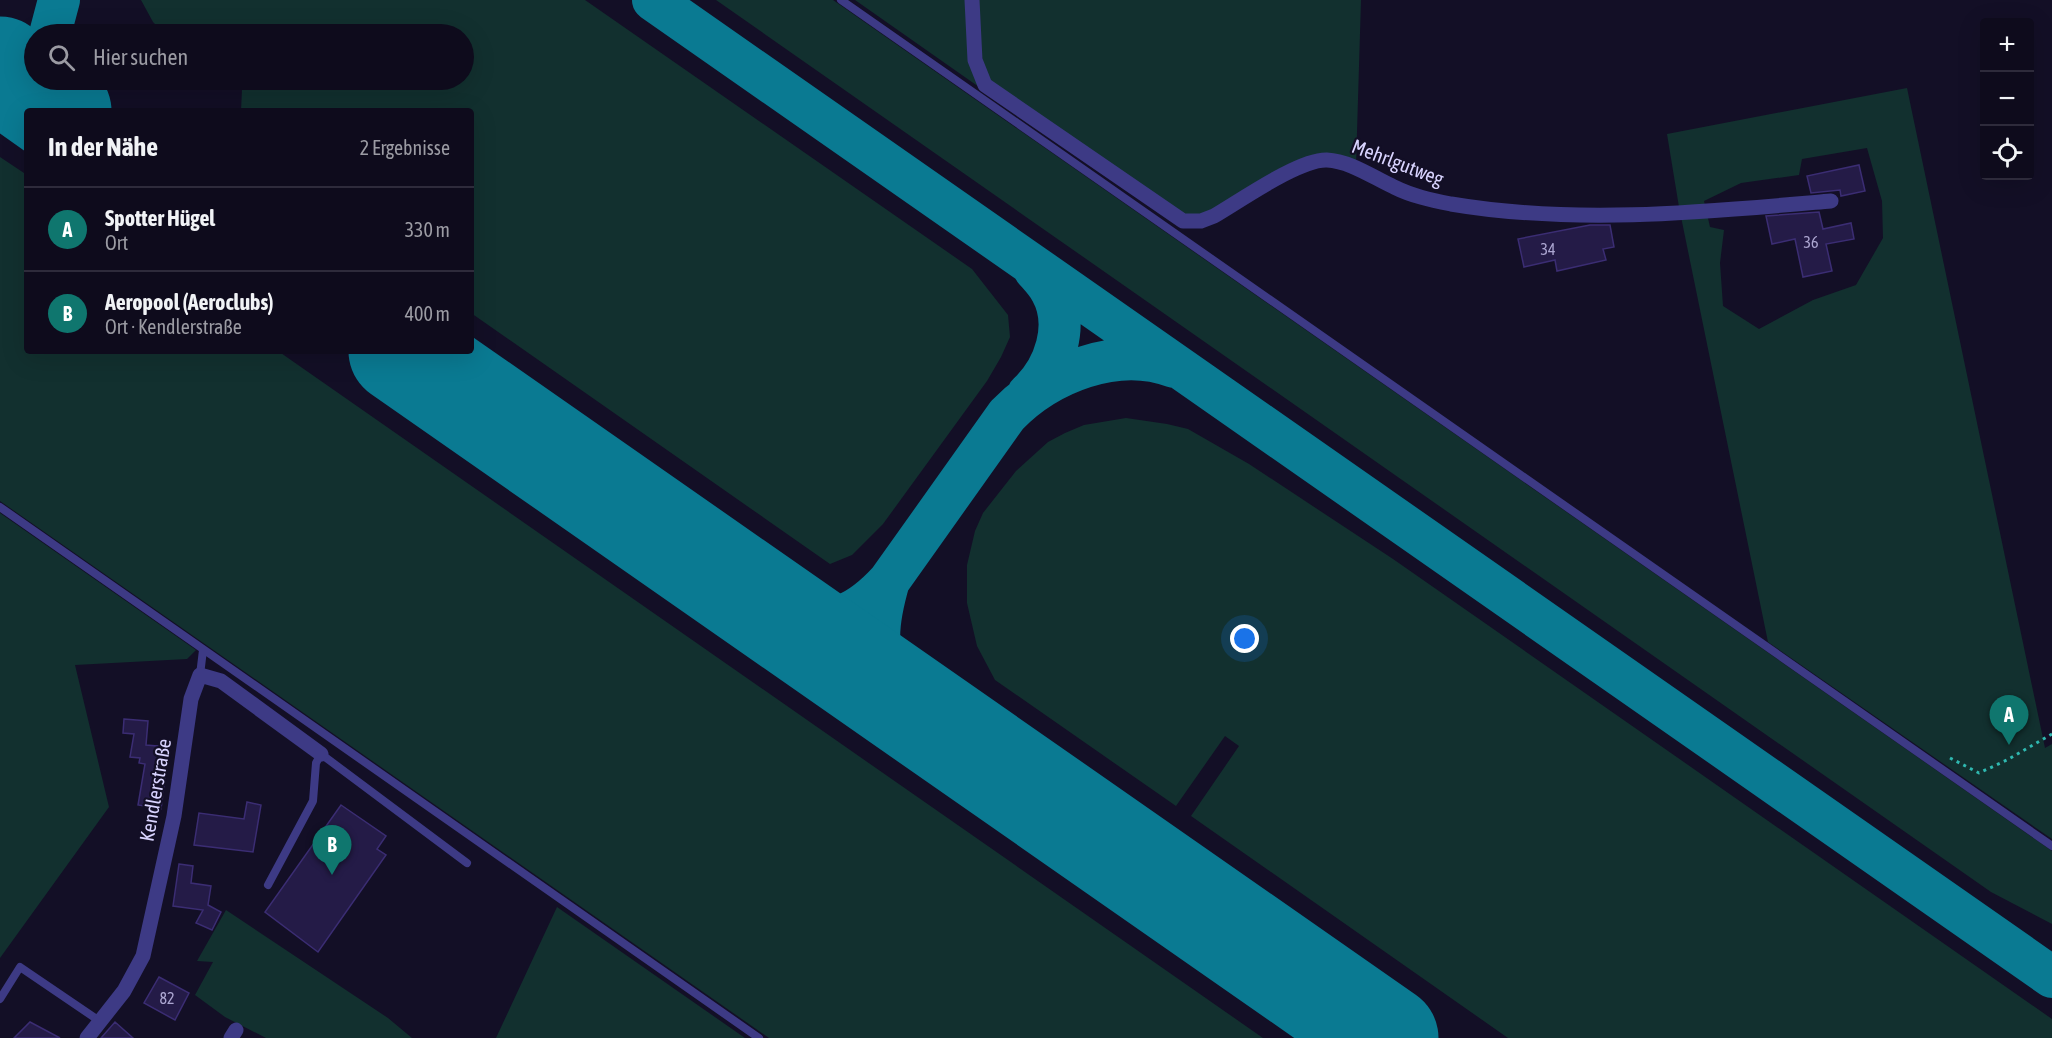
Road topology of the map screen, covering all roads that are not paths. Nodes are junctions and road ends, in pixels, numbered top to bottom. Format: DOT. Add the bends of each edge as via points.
graph roads {
  1 [pos="841,0"];
  2 [pos="972,0"];
  3 [pos="982,91"];
  4 [pos="1831,201"];
  5 [pos="0,507"];
  6 [pos="203,650"];
  7 [pos="200,675"];
  8 [pos="321,754"];
  9 [pos="2052,846"];
  10 [pos="467,863"];
  11 [pos="268,885"];
  12 [pos="0,999"];
  13 [pos="101,1022"];
  14 [pos="87,1038"];
  15 [pos="759,1038"];
  1 -- 3 [label="lane"];
  2 -- 3 [label="street" via="975,60"];
  3 -- 4 [label="street, Mehrlgutweg" via="1175,217 1189,222 1214,216 1299,167 1327,160 1415,196 1505,210 1583,214"];
  3 -- 9 [label="lane"];
  5 -- 6 [label="lane"];
  6 -- 7 [label="lane"];
  6 -- 15 [label="lane"];
  7 -- 8 [label="street" via="221,681"];
  7 -- 13 [label="street, Kendlerstraße" via="191,699 174,816 143,956"];
  8 -- 10 [label="lane"];
  8 -- 11 [label="lane" via="316,763 313,801"];
  12 -- 13 [label="lane" via="20,968"];
  13 -- 14 [label="street, Kendlerstraße"];
}
